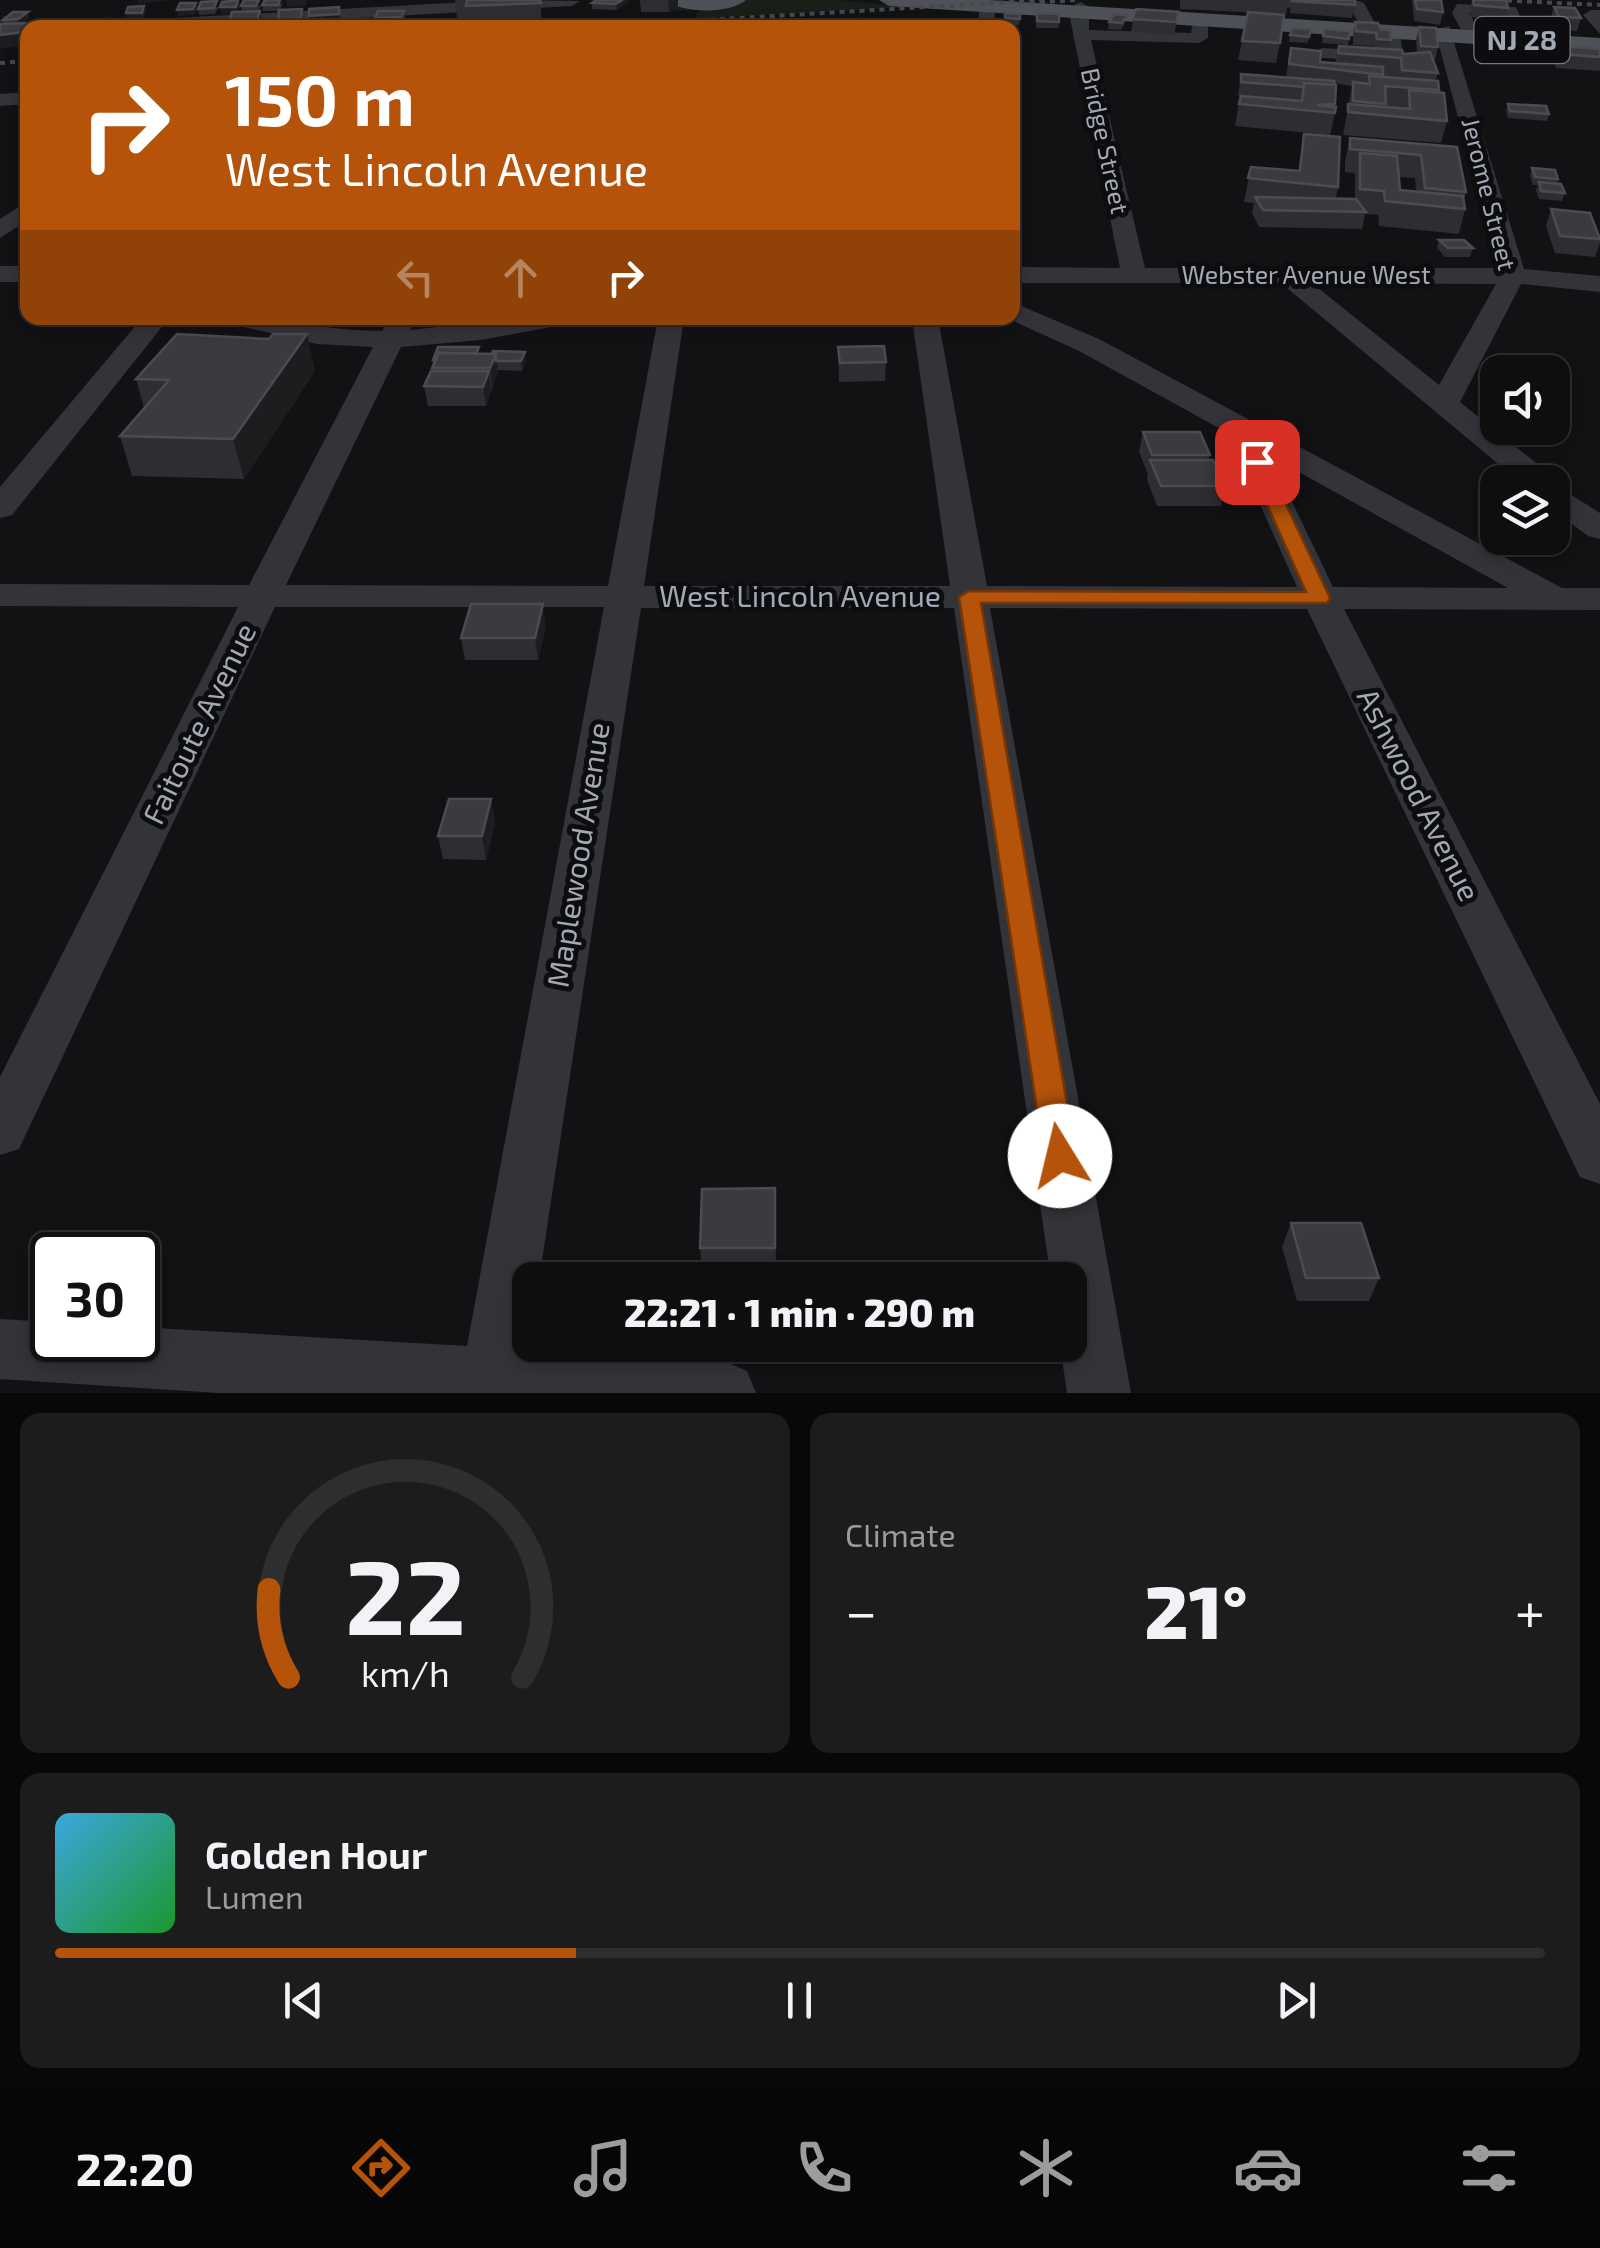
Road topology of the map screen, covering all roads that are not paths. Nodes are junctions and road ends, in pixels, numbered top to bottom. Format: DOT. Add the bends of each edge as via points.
graph roads {
  1 [pos="434,0"];
  2 [pos="676,0"];
  3 [pos="736,0"];
  4 [pos="889,0"];
  5 [pos="572,1"];
  6 [pos="1282,2"];
  7 [pos="474,3"];
  8 [pos="109,6"];
  9 [pos="322,7"];
  10 [pos="1510,10"];
  11 [pos="982,11"];
  12 [pos="1530,11"];
  13 [pos="1600,15"];
  14 [pos="1081,18"];
  15 [pos="85,20"];
  16 [pos="175,20"];
  17 [pos="1368,25"];
  18 [pos="1600,29"];
  19 [pos="1470,31"];
  20 [pos="1392,32"];
  21 [pos="1444,33"];
  22 [pos="1522,37"];
  23 [pos="1600,42"];
  24 [pos="1322,53"];
  25 [pos="1600,56"];
  26 [pos="20,215"];
  27 [pos="0,232"];
  28 [pos="1134,274"];
  29 [pos="1284,274"];
  30 [pos="1020,275"];
  31 [pos="1513,276"];
  32 [pos="1600,284"];
  33 [pos="1020,313"];
  34 [pos="150,325"];
  35 [pos="271,325"];
  36 [pos="512,325"];
  37 [pos="670,325"];
  38 [pos="926,325"];
  39 [pos="398,327"];
  40 [pos="1443,405"];
  41 [pos="1241,428"];
  42 [pos="1518,465"];
  43 [pos="1570,506"];
  44 [pos="0,508"];
  45 [pos="1600,529"];
  46 [pos="0,594"];
  47 [pos="264,595"];
  48 [pos="622,596"];
  49 [pos="969,597"];
  50 [pos="1320,598"];
  51 [pos="1555,599"];
  52 [pos="1600,599"];
  53 [pos="1600,622"];
  54 [pos="0,1132"];
  55 [pos="1600,1160"];
  56 [pos="0,1349"];
  57 [pos="492,1386"];
  58 [pos="724,1393"];
  59 [pos="1099,1393"];
  1 -- 9 [label="street"];
  2 -- 3 [label="main road"];
  4 -- 11 [label="main road, NJ 28"];
  5 -- 7 [label="street"];
  6 -- 17 [label="street" via="1358,6"];
  7 -- 9 [label="street"];
  8 -- 15 [label="street"];
  9 -- 16 [label="street"];
  10 -- 12 [label="street"];
  10 -- 19 [label="street" via="1463,7"];
  10 -- 22 [label="street"];
  11 -- 14 [label="main road, NJ 28"];
  13 -- 18 [label="street" via="1590,15"];
  14 -- 17 [label="main road, NJ 28"];
  14 -- 20 [label="main road, NJ 28"];
  14 -- 28 [label="street, Bridge Street"];
  17 -- 21 [label="main road, NJ 28"];
  19 -- 21 [label="main road, NJ 28"];
  19 -- 22 [label="main road, NJ 28"];
  20 -- 21 [label="main road, NJ 28"];
  20 -- 24 [label="street" via="1398,58"];
  21 -- 22 [label="main road, NJ 28"];
  21 -- 31 [label="street, Jerome Street" via="1515,250"];
  22 -- 23 [label="main road, NJ 28"];
  22 -- 25 [label="street" via="1527,52"];
  26 -- 27 [label="street"];
  28 -- 29 [label="street, Webster Avenue West"];
  28 -- 30 [label="street, Webster Avenue West"];
  29 -- 31 [label="street, Webster Avenue West"];
  29 -- 40 [label="street"];
  31 -- 32 [label="street, Webster Avenue West"];
  31 -- 40 [label="street, Jerome Street"];
  33 -- 41 [label="street"];
  34 -- 44 [label="street"];
  35 -- 39 [label="street" via="311,334"];
  36 -- 39 [label="street" via="465,332"];
  37 -- 48 [label="street, Maplewood Avenue"];
  38 -- 49 [label="street"];
  39 -- 47 [label="street, Faitoute Avenue"];
  40 -- 42 [label="street"];
  41 -- 50 [label="street, Ashwood Avenue"];
  41 -- 51 [label="street"];
  43 -- 45 [label="street"];
  46 -- 47 [label="street, West Lincoln Avenue"];
  47 -- 48 [label="street, West Lincoln Avenue"];
  47 -- 54 [label="street, Faitoute Avenue"];
  48 -- 49 [label="street, West Lincoln Avenue"];
  48 -- 57 [label="street, Maplewood Avenue"];
  49 -- 50 [label="street, West Lincoln Avenue"];
  49 -- 59 [label="street"];
  50 -- 51 [label="street, West Lincoln Avenue"];
  50 -- 55 [label="street, Ashwood Avenue"];
  51 -- 52 [label="street, West Lincoln Avenue"];
  51 -- 53 [label="street"];
  56 -- 57 [label="street"];
  57 -- 58 [label="street"];
}
